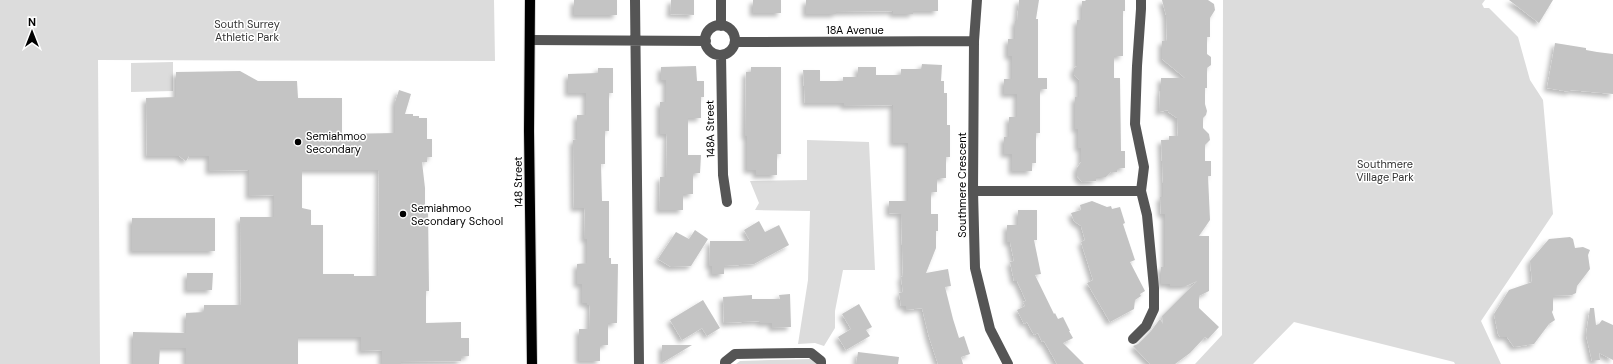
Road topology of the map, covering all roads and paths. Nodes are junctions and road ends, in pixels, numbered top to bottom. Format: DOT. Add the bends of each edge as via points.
graph roads {
  1 [pos="530,0"];
  2 [pos="635,0"];
  3 [pos="721,0"];
  4 [pos="977,0"];
  5 [pos="1140,0"];
  6 [pos="721,26"];
  7 [pos="530,40"];
  8 [pos="635,40"];
  9 [pos="974,41"];
  10 [pos="706,42"];
  11 [pos="735,42"];
  12 [pos="721,55"];
  13 [pos="974,191"];
  14 [pos="1140,191"];
  15 [pos="727,202"];
  16 [pos="1133,339"];
  17 [pos="532,364"];
  18 [pos="639,364"];
  19 [pos="725,364"];
  20 [pos="821,364"];
  21 [pos="1008,364"];
  1 -- 7 [label="main road, 148 Street"];
  2 -- 8 [label="street"];
  3 -- 6 [label="street"];
  4 -- 9 [label="street, Southmere Crescent"];
  5 -- 14 [label="street" via="1142,9 1135,124 1144,167"];
  6 -- 10 [label="street" via="710,30"];
  6 -- 11 [label="street" via="730,29"];
  7 -- 8 [label="street"];
  7 -- 17 [label="main road, 148 Street"];
  8 -- 10 [label="street"];
  8 -- 18 [label="street"];
  9 -- 11 [label="street, 18A Avenue"];
  9 -- 13 [label="street, Southmere Crescent"];
  10 -- 12 [label="street" via="711,52"];
  11 -- 12 [label="street" via="729,52"];
  12 -- 15 [label="street, 148A Street" via="722,175"];
  13 -- 14 [label="street"];
  13 -- 21 [label="street, Southmere Crescent" via="975,268 990,329"];
  14 -- 16 [label="street" via="1148,215 1154,309 1146,326"];
  19 -- 20 [label="street" via="735,354 797,352 811,353 821,361"];
}
